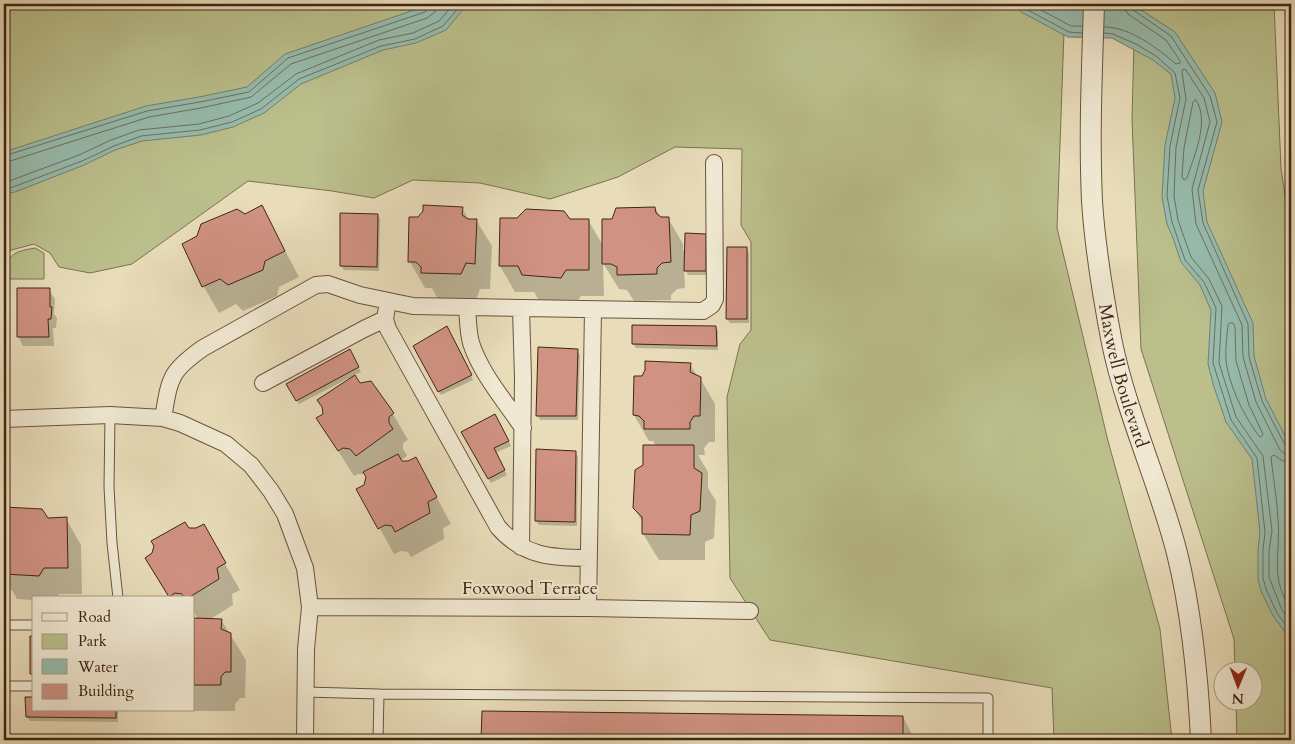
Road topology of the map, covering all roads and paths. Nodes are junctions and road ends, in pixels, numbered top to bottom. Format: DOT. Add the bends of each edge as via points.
graph roads {
  1 [pos="1094,4"];
  2 [pos="714,163"];
  3 [pos="388,302"];
  4 [pos="467,308"];
  5 [pos="521,309"];
  6 [pos="593,310"];
  7 [pos="385,319"];
  8 [pos="263,383"];
  9 [pos="110,415"];
  10 [pos="163,418"];
  11 [pos="4,419"];
  12 [pos="523,428"];
  13 [pos="521,546"];
  14 [pos="588,558"];
  15 [pos="118,596"];
  16 [pos="310,607"];
  17 [pos="588,608"];
  18 [pos="750,611"];
  19 [pos="4,625"];
  20 [pos="32,625"];
  21 [pos="4,686"];
  22 [pos="32,686"];
  23 [pos="306,692"];
  24 [pos="379,694"];
  25 [pos="305,740"];
  26 [pos="378,740"];
  27 [pos="988,740"];
  28 [pos="1201,740"];
  1 -- 28 [label="street, Maxwell Boulevard" via="1092,201 1099,273 1128,401 1177,553 1191,624"];
  2 -- 6 [label="street" via="715,299 712,305 703,312"];
  3 -- 4 [label="street"];
  3 -- 7 [label="street"];
  3 -- 10 [label="street" via="328,284 316,285 186,360 172,375"];
  4 -- 5 [label="street"];
  4 -- 12 [label="street" via="471,342 478,358"];
  5 -- 6 [label="street"];
  5 -- 12 [label="street"];
  6 -- 14 [label="street"];
  7 -- 8 [label="street"];
  7 -- 13 [label="street" via="498,527 508,539"];
  9 -- 10 [label="street"];
  9 -- 11 [label="street"];
  9 -- 15 [label="lane" via="109,487"];
  10 -- 16 [label="street" via="226,444 271,491 295,538 305,568"];
  12 -- 13 [label="street"];
  13 -- 14 [label="street" via="550,556"];
  14 -- 17 [label="street"];
  16 -- 17 [label="street, Foxwood Terrace"];
  16 -- 23 [label="street"];
  17 -- 18 [label="street, Foxwood Terrace"];
  19 -- 20 [label="lane"];
  21 -- 22 [label="lane"];
  23 -- 24 [label="lane"];
  23 -- 25 [label="street"];
  24 -- 26 [label="lane"];
  24 -- 27 [label="lane" via="988,698"];
}
